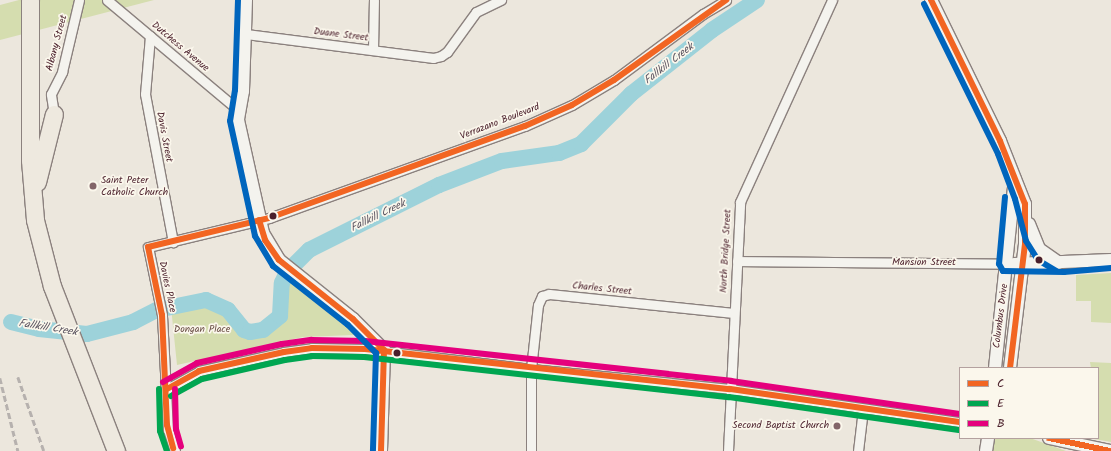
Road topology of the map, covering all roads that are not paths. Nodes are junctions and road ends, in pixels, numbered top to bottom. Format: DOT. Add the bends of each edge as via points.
graph roads {
  1 [pos="19,0"];
  2 [pos="30,0"];
  3 [pos="79,0"];
  4 [pos="107,0"];
  5 [pos="246,0"];
  6 [pos="374,0"];
  7 [pos="500,0"];
  8 [pos="726,0"];
  9 [pos="832,0"];
  10 [pos="931,0"];
  11 [pos="246,34"];
  12 [pos="150,36"];
  13 [pos="373,50"];
  14 [pos="238,110"];
  15 [pos="54,114"];
  16 [pos="1015,179"];
  17 [pos="1026,209"];
  18 [pos="35,220"];
  19 [pos="259,220"];
  20 [pos="173,242"];
  21 [pos="148,246"];
  22 [pos="1111,260"];
  23 [pos="737,261"];
  24 [pos="1007,264"];
  25 [pos="1022,264"];
  26 [pos="1060,264"];
  27 [pos="56,312"];
  28 [pos="734,313"];
  29 [pos="384,350"];
  30 [pos="995,367"];
  31 [pos="1010,367"];
  32 [pos="531,369"];
  33 [pos="167,389"];
  34 [pos="730,389"];
  35 [pos="88,395"];
  36 [pos="863,409"];
  37 [pos="959,422"];
  38 [pos="988,439"];
  39 [pos="1055,439"];
  40 [pos="172,450"];
  41 [pos="104,451"];
  42 [pos="116,451"];
  43 [pos="381,451"];
  44 [pos="531,451"];
  45 [pos="728,451"];
  46 [pos="858,451"];
  47 [pos="986,451"];
  48 [pos="1110,451"];
  1 -- 27 [label="highway" via="20,190 31,254"];
  2 -- 18 [label="highway" via="30,160"];
  3 -- 15 [label="street, Albany Street" via="62,72 51,94"];
  4 -- 12 [label="street, Dutchess Avenue"];
  5 -- 11 [label="street"];
  6 -- 13 [label="street"];
  7 -- 13 [label="street, Duane Street" via="476,12 447,52 441,56 433,58"];
  8 -- 19 [label="street, Verrazano Boulevard" via="614,80 572,105 518,128"];
  9 -- 23 [label="street, North Bridge Street" via="740,202"];
  10 -- 16 [label="street" via="1003,146"];
  11 -- 13 [label="street, Duane Street"];
  11 -- 14 [label="street" via="243,91"];
  12 -- 14 [label="street, Dutchess Avenue"];
  12 -- 20 [label="street, Davis Street" via="144,94"];
  14 -- 19 [label="street" via="247,169"];
  15 -- 18 [label="highway" via="37,179"];
  16 -- 17 [label="street"];
  16 -- 24 [label="street, Columbus Drive"];
  17 -- 25 [label="street, Columbus Drive"];
  17 -- 26 [label="street" via="1037,246 1047,257"];
  18 -- 27 [label="highway"];
  19 -- 20 [label="street, Verrazano Boulevard"];
  19 -- 29 [label="street" via="265,240 279,260 353,319"];
  20 -- 21 [label="street, Verrazano Boulevard"];
  21 -- 33 [label="street, Davies Place" via="162,315"];
  22 -- 26 [label="street, Mansion Street"];
  23 -- 24 [label="street, Mansion Street"];
  23 -- 28 [label="street, North Bridge Street"];
  24 -- 25 [label="street, Mansion Street"];
  24 -- 30 [label="street, Columbus Drive"];
  25 -- 26 [label="street, Mansion Street"];
  25 -- 31 [label="street, Columbus Drive"];
  27 -- 35 [label="highway"];
  28 -- 32 [label="street, Charles Street" via="549,294 542,296 538,305"];
  28 -- 34 [label="street, North Bridge Street"];
  29 -- 32 [label="street"];
  29 -- 33 [label="street" via="324,348 284,352 199,371"];
  29 -- 43 [label="street"];
  32 -- 34 [label="street"];
  32 -- 44 [label="street"];
  33 -- 40 [label="street, Davies Place" via="168,430"];
  34 -- 36 [label="street"];
  34 -- 45 [label="street, North Bridge Street"];
  35 -- 41 [label="highway"];
  35 -- 42 [label="highway"];
  36 -- 37 [label="street"];
  36 -- 46 [label="street"];
  38 -- 47 [label="street"];
  39 -- 48 [label="street"];
}
